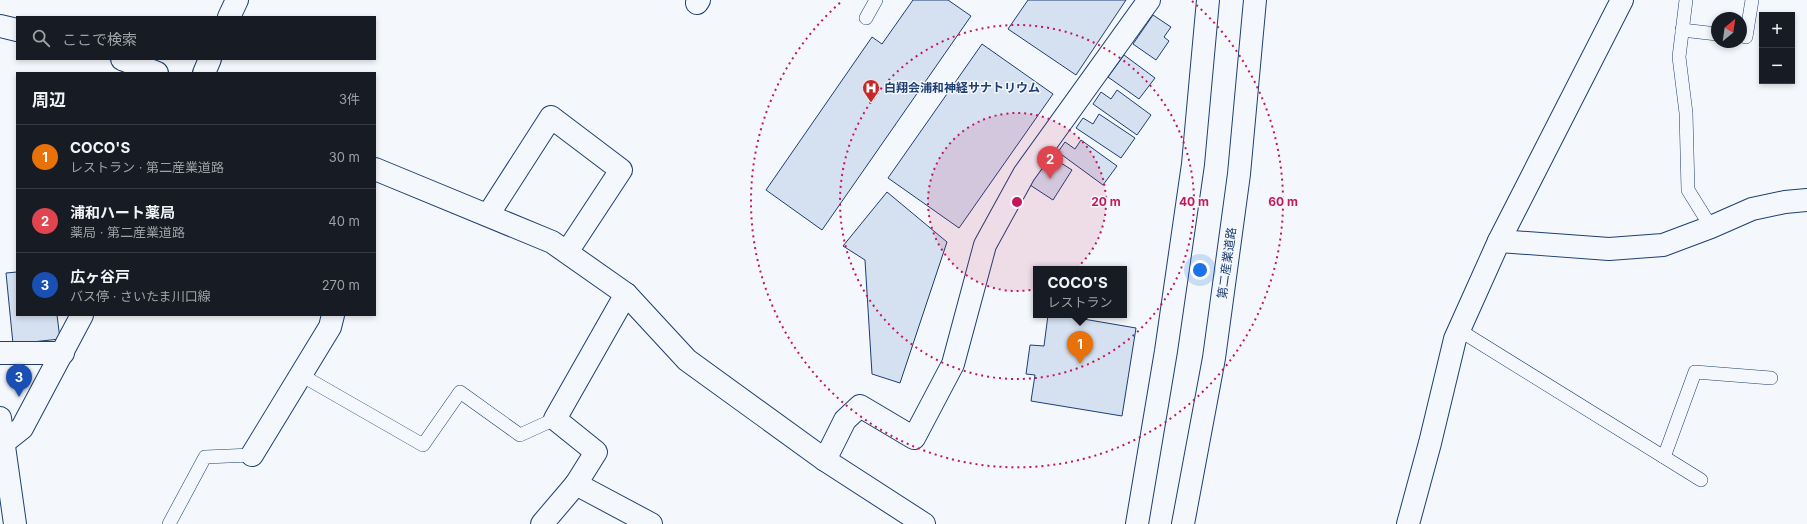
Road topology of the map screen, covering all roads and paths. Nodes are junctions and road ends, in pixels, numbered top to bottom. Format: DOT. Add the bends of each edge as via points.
graph roads {
  1 [pos="237,0"];
  2 [pos="876,0"];
  3 [pos="1149,0"];
  4 [pos="1208,0"];
  5 [pos="1255,0"];
  6 [pos="1622,0"];
  7 [pos="1686,0"];
  8 [pos="1752,0"];
  9 [pos="229,16"];
  10 [pos="866,18"];
  11 [pos="0,26"];
  12 [pos="16,30"];
  13 [pos="1682,30"];
  14 [pos="1747,30"];
  15 [pos="1711,33"];
  16 [pos="125,60"];
  17 [pos="210,60"];
  18 [pos="155,72"];
  19 [pos="204,72"];
  20 [pos="376,170"];
  21 [pos="1807,200"];
  22 [pos="488,215"];
  23 [pos="1711,227"];
  24 [pos="1499,241"];
  25 [pos="567,252"];
  26 [pos="626,294"];
  27 [pos="82,316"];
  28 [pos="333,316"];
  29 [pos="1459,330"];
  30 [pos="0,353"];
  31 [pos="63,353"];
  32 [pos="301,375"];
  33 [pos="1771,378"];
  34 [pos="0,418"];
  35 [pos="555,419"];
  36 [pos="3,443"];
  37 [pos="252,455"];
  38 [pos="1664,457"];
  39 [pos="825,460"];
  40 [pos="1701,480"];
  41 [pos="576,484"];
  42 [pos="15,524"];
  43 [pos="169,524"];
  44 [pos="542,524"];
  45 [pos="651,524"];
  46 [pos="924,524"];
  47 [pos="1137,524"];
  48 [pos="1183,524"];
  49 [pos="1408,524"];
  1 -- 9 [label="street"];
  2 -- 10 [label="lane"];
  3 -- 39 [label="street" via="1024,174 985,245 953,364 914,438 860,406 845,420"];
  4 -- 47 [label="street" via="1193,164 1168,343"];
  5 -- 48 [label="street, 第二産業道路" via="1239,174 1214,358"];
  6 -- 24 [label="street"];
  7 -- 13 [label="lane"];
  8 -- 14 [label="lane"];
  11 -- 12 [label="street"];
  13 -- 15 [label="lane"];
  13 -- 23 [label="lane" via="1679,57 1686,113 1688,190"];
  16 -- 18 [label="street"];
  17 -- 19 [label="street"];
  20 -- 22 [label="street"];
  21 -- 23 [label="street" via="1752,209"];
  22 -- 25 [label="street" via="552,242"];
  22 -- 25 [label="street" via="551,117 621,170"];
  23 -- 24 [label="street" via="1663,245 1609,249"];
  24 -- 29 [label="street"];
  25 -- 26 [label="street"];
  26 -- 35 [label="street"];
  26 -- 39 [label="street" via="688,360"];
  27 -- 31 [label="street"];
  28 -- 32 [label="street" via="330,327"];
  29 -- 38 [label="lane"];
  29 -- 49 [label="street"];
  30 -- 31 [label="street"];
  31 -- 36 [label="street" via="22,428"];
  32 -- 35 [label="lane" via="423,445 460,392 520,435"];
  32 -- 37 [label="street"];
  33 -- 38 [label="lane" via="1695,372"];
  34 -- 36 [label="street"];
  35 -- 41 [label="street" via="596,452"];
  36 -- 42 [label="street"];
  37 -- 43 [label="lane" via="205,457"];
  38 -- 40 [label="lane"];
  39 -- 46 [label="street"];
  41 -- 44 [label="street"];
  41 -- 45 [label="street"];
}
